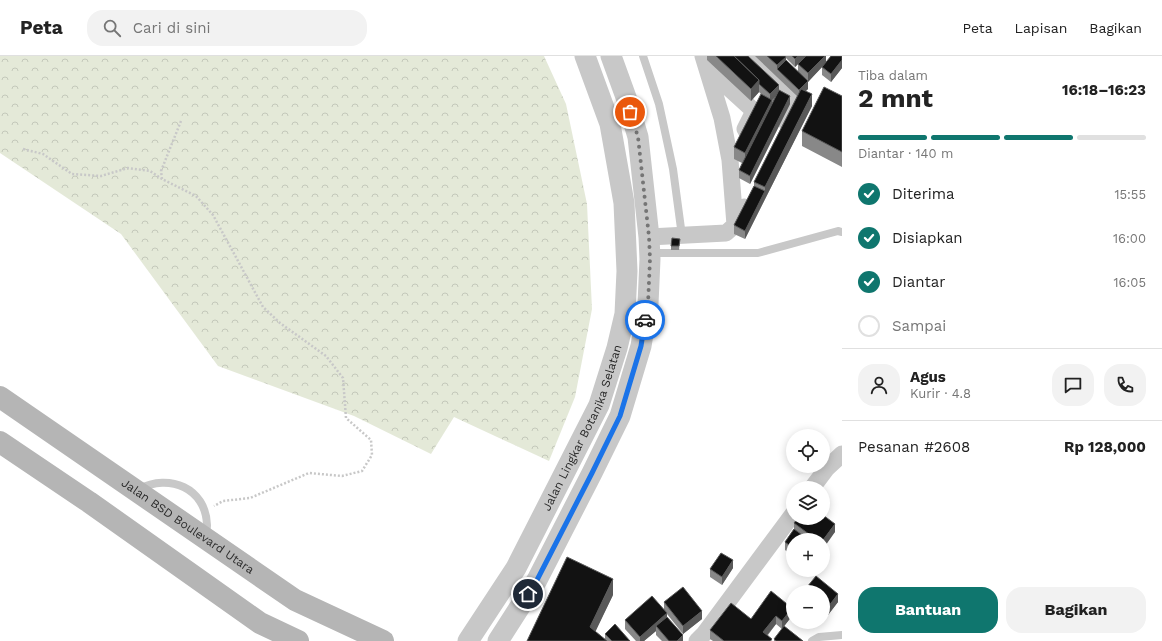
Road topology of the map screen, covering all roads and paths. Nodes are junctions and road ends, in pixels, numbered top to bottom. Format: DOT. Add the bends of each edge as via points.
graph roads {
  1 [pos="585,56"];
  2 [pos="611,56"];
  3 [pos="643,56"];
  4 [pos="748,56"];
  5 [pos="706,62"];
  6 [pos="181,121"];
  7 [pos="780,134"];
  8 [pos="23,149"];
  9 [pos="730,160"];
  10 [pos="162,179"];
  11 [pos="753,190"];
  12 [pos="735,225"];
  13 [pos="842,232"];
  14 [pos="682,236"];
  15 [pos="650,245"];
  16 [pos="0,397"];
  17 [pos="0,442"];
  18 [pos="842,454"];
  19 [pos="818,481"];
  20 [pos="136,490"];
  21 [pos="205,511"];
  22 [pos="786,523"];
  23 [pos="205,539"];
  24 [pos="511,620"];
  25 [pos="842,635"];
  26 [pos="298,641"];
  27 [pos="383,641"];
  28 [pos="468,641"];
  29 [pos="498,641"];
  30 [pos="509,641"];
  31 [pos="697,641"];
  32 [pos="812,641"];
  1 -- 28 [label="street, Jalan Lingkar Botanika Selatan" via="610,124 624,203 627,271 624,314 600,405 516,568"];
  2 -- 15 [label="street, Jalan Lingkar Botanika Selatan" via="638,137"];
  3 -- 14 [label="lane" via="659,104 673,170"];
  4 -- 7 [label="street" via="794,100 794,107"];
  5 -- 9 [label="street" via="722,118"];
  5 -- 9 [label="street" via="754,111"];
  6 -- 10 [label="path" via="162,171"];
  8 -- 10 [label="path" via="43,154 72,174 101,176 128,168 150,171"];
  9 -- 12 [label="street"];
  10 -- 21 [label="path" via="196,196 213,215 264,306 280,323 326,356 343,378 346,418 371,440 372,455 362,471 342,476 309,473 250,498 223,501"];
  11 -- 12 [label="street"];
  12 -- 14 [label="street" via="726,233"];
  13 -- 15 [label="lane" via="758,253"];
  14 -- 15 [label="street"];
  15 -- 24 [label="street, Jalan Lingkar Botanika Selatan" via="648,304 641,346 620,416 537,580"];
  16 -- 20 [label="main road, Jalan BSD Boulevard Utara"];
  17 -- 26 [label="main road" via="260,623"];
  18 -- 19 [label="street"];
  20 -- 21 [label="lane" via="148,484 176,483 188,489"];
  20 -- 23 [label="main road, Jalan BSD Boulevard Utara"];
  21 -- 23 [label="lane"];
  22 -- 31 [label="street"];
  23 -- 27 [label="main road, Jalan BSD Boulevard Utara" via="295,600"];
  24 -- 29 [label="street, Jalan Lingkar Botanika Selatan"];
  24 -- 30 [label="street"];
  25 -- 32 [label="lane"];
}
